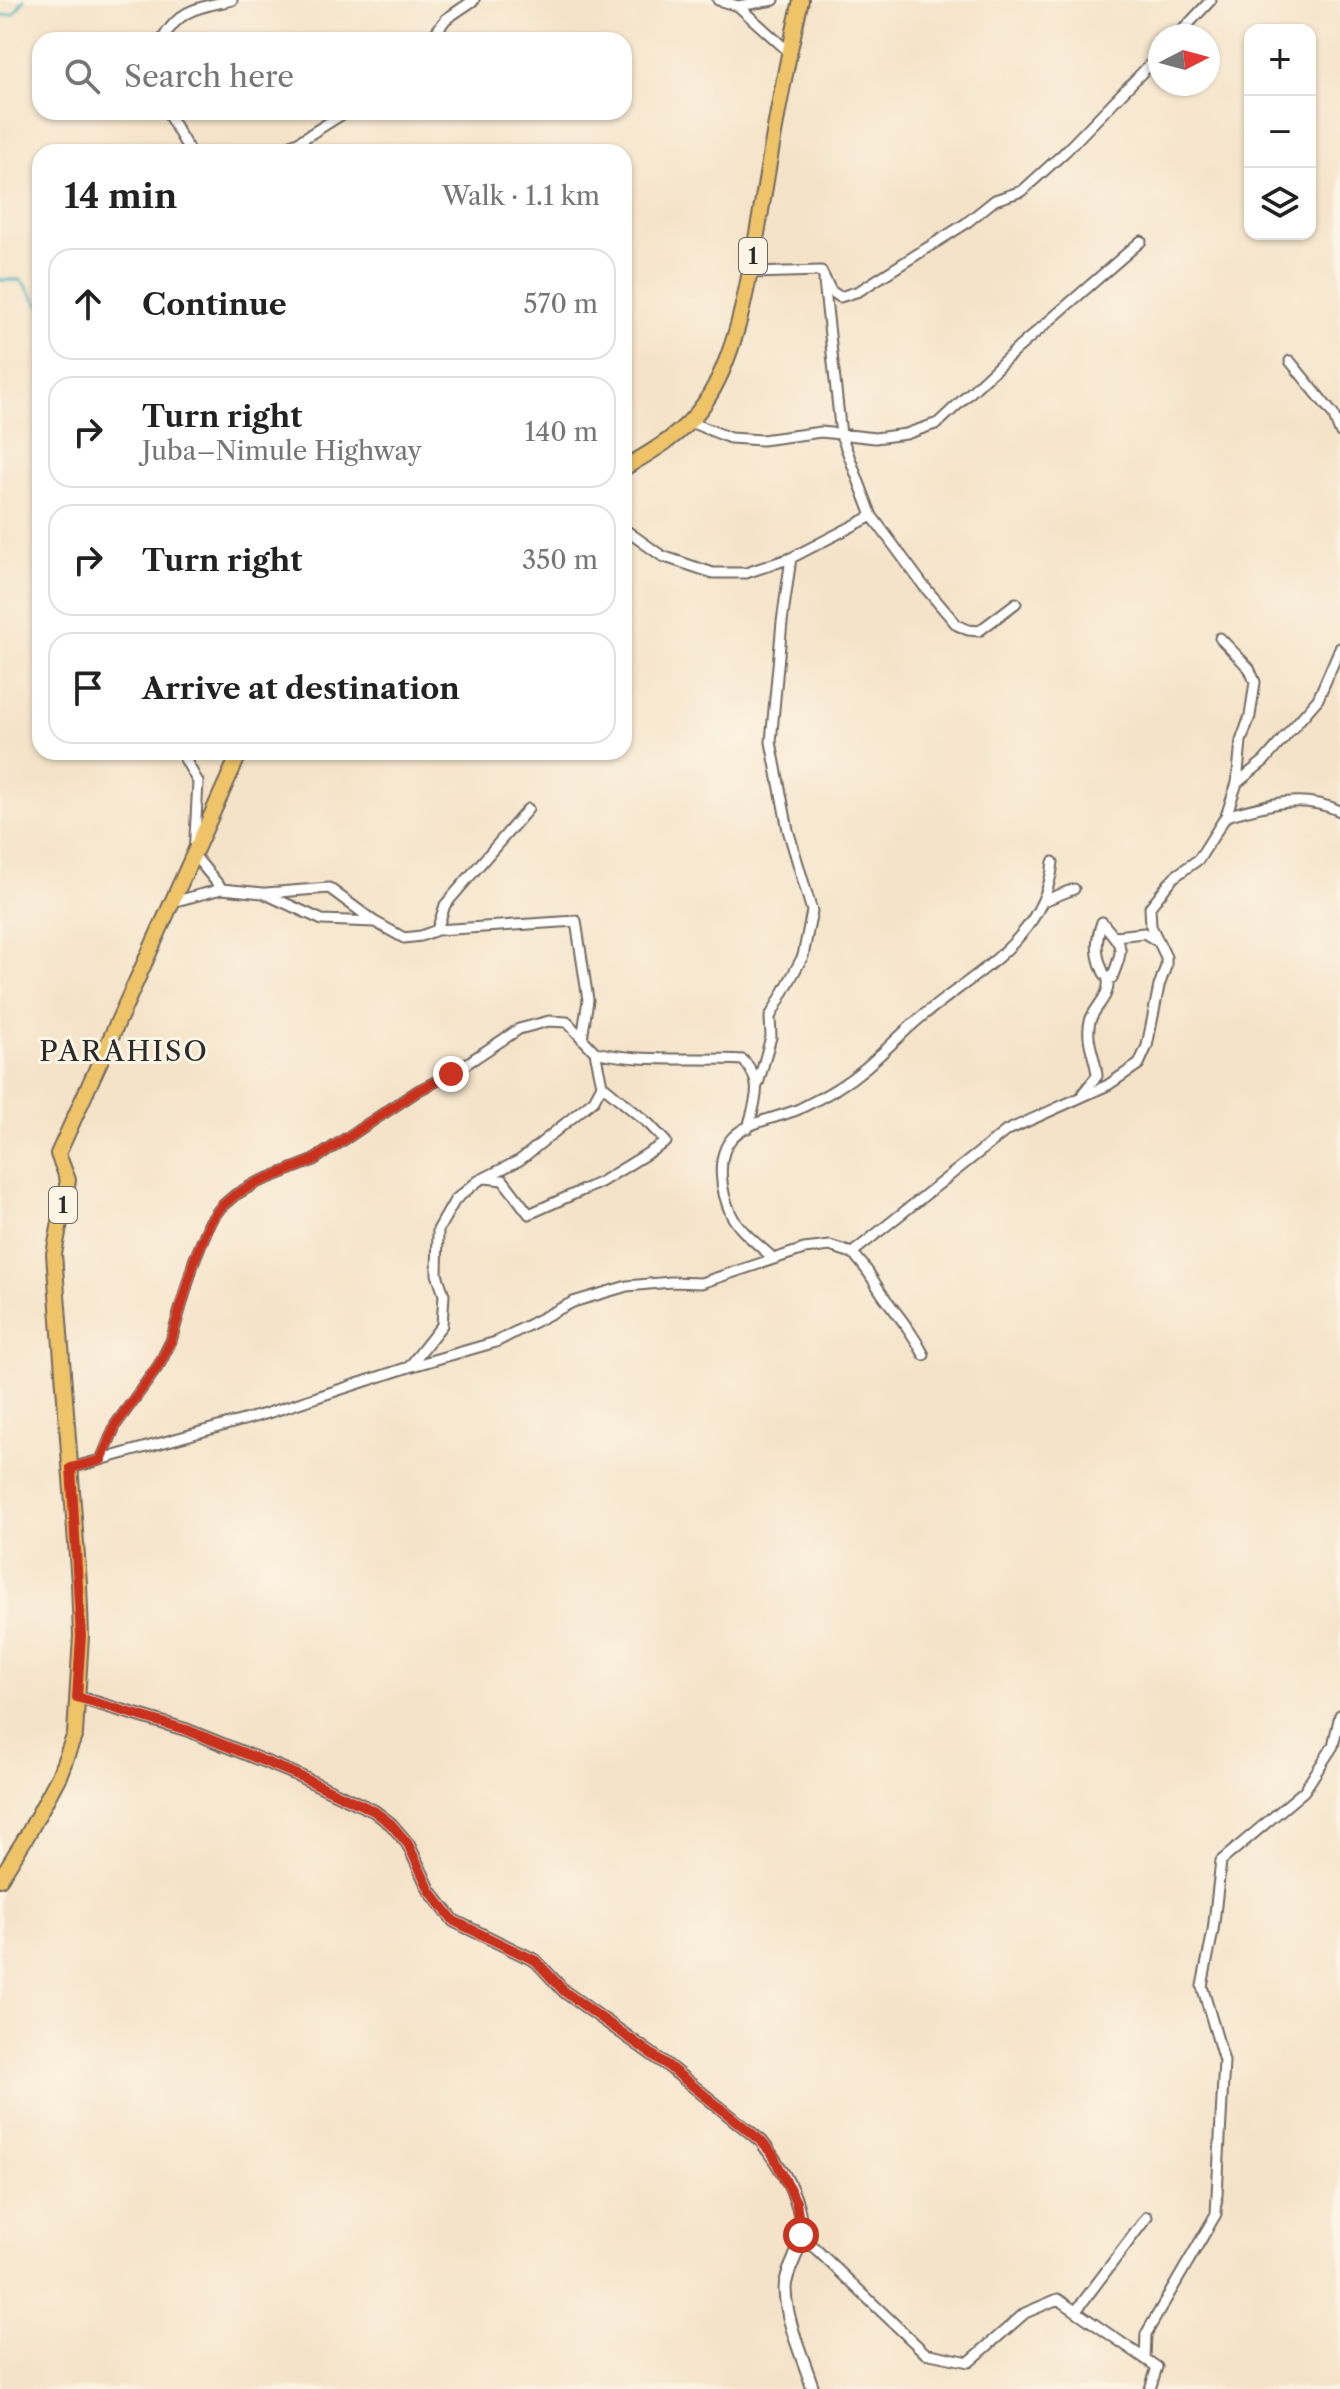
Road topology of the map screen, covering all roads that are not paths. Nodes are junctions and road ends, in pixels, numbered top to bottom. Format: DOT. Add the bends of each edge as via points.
graph roads {
  1 [pos="232,0"];
  2 [pos="474,0"];
  3 [pos="718,0"];
  4 [pos="774,0"];
  5 [pos="801,0"];
  6 [pos="1211,0"];
  7 [pos="738,6"];
  8 [pos="1188,24"];
  9 [pos="166,32"];
  10 [pos="436,32"];
  11 [pos="789,52"];
  12 [pos="1148,66"];
  13 [pos="172,120"];
  14 [pos="333,120"];
  15 [pos="185,144"];
  16 [pos="293,144"];
  17 [pos="1141,241"];
  18 [pos="749,273"];
  19 [pos="824,281"];
  20 [pos="1290,361"];
  21 [pos="690,422"];
  22 [pos="1340,432"];
  23 [pos="841,435"];
  24 [pos="632,463"];
  25 [pos="872,516"];
  26 [pos="632,535"];
  27 [pos="791,558"];
  28 [pos="1016,603"];
  29 [pos="1220,638"];
  30 [pos="1340,648"];
  31 [pos="186,760"];
  32 [pos="236,760"];
  33 [pos="1237,783"];
  34 [pos="528,809"];
  35 [pos="1340,811"];
  36 [pos="1226,816"];
  37 [pos="194,855"];
  38 [pos="1053,862"];
  39 [pos="222,889"];
  40 [pos="1074,889"];
  41 [pos="263,893"];
  42 [pos="1046,900"];
  43 [pos="172,902"];
  44 [pos="375,922"];
  45 [pos="437,930"];
  46 [pos="1115,936"];
  47 [pos="1157,941"];
  48 [pos="1108,978"];
  49 [pos="582,1039"];
  50 [pos="595,1052"];
  51 [pos="758,1084"];
  52 [pos="602,1085"];
  53 [pos="1078,1098"];
  54 [pos="748,1128"];
  55 [pos="485,1178"];
  56 [pos="852,1253"];
  57 [pos="773,1258"];
  58 [pos="924,1355"];
  59 [pos="409,1367"];
  60 [pos="101,1460"];
  61 [pos="71,1468"];
  62 [pos="77,1697"];
  63 [pos="1340,1715"];
  64 [pos="0,1879"];
  65 [pos="1147,2217"];
  66 [pos="801,2235"];
  67 [pos="1076,2311"];
  68 [pos="1145,2359"];
  69 [pos="813,2389"];
  70 [pos="1150,2389"];
  1 -- 9 [label="street" via="173,20"];
  2 -- 10 [label="street"];
  3 -- 7 [label="street"];
  4 -- 7 [label="street"];
  5 -- 11 [label="main road, 1"];
  6 -- 8 [label="street"];
  7 -- 11 [label="street"];
  11 -- 18 [label="main road, 1"];
  12 -- 19 [label="street" via="1022,191 995,200 859,291 840,297"];
  13 -- 15 [label="street"];
  14 -- 16 [label="street"];
  17 -- 23 [label="street" via="938,423 875,438"];
  18 -- 19 [label="street" via="821,271"];
  18 -- 21 [label="main road, 1" via="726,358 706,402"];
  19 -- 23 [label="street"];
  20 -- 22 [label="street" via="1333,414"];
  21 -- 23 [label="street" via="730,438"];
  21 -- 24 [label="main road, 1" via="680,434"];
  23 -- 25 [label="street"];
  25 -- 27 [label="street"];
  25 -- 28 [label="street" via="957,625 979,631"];
  26 -- 27 [label="street" via="662,556 713,573 746,573"];
  27 -- 51 [label="street" via="771,742 788,830 812,911 803,956 770,1017 771,1037"];
  29 -- 33 [label="street" via="1249,668 1255,682"];
  30 -- 33 [label="street" via="1318,699 1264,761"];
  31 -- 37 [label="street" via="198,782"];
  32 -- 37 [label="main road, 1"];
  33 -- 36 [label="street"];
  34 -- 45 [label="street" via="445,905"];
  35 -- 36 [label="street" via="1286,800"];
  36 -- 47 [label="street" via="1199,859 1174,877 1150,907"];
  37 -- 39 [label="street"];
  37 -- 43 [label="main road, 1"];
  38 -- 42 [label="street"];
  39 -- 41 [label="street"];
  39 -- 43 [label="street"];
  40 -- 42 [label="street"];
  41 -- 44 [label="street" via="322,920"];
  41 -- 44 [label="street" via="329,888"];
  42 -- 54 [label="street" via="1013,947 918,1020 877,1061 799,1109"];
  43 -- 61 [label="main road, 1" via="58,1154 68,1180 54,1254"];
  44 -- 45 [label="street" via="404,938"];
  45 -- 49 [label="street" via="576,921 588,1000"];
  46 -- 47 [label="street" via="1144,933"];
  46 -- 48 [label="street" via="1121,947"];
  46 -- 48 [label="street" via="1102,922 1095,941"];
  47 -- 53 [label="street" via="1166,966 1139,1064"];
  48 -- 53 [label="street" via="1091,1019 1089,1045 1097,1076"];
  49 -- 50 [label="street"];
  49 -- 60 [label="street" via="567,1022 519,1029 312,1161 256,1183 221,1207 194,1261 171,1341 116,1424"];
  50 -- 51 [label="street" via="625,1059 743,1060"];
  50 -- 52 [label="street"];
  51 -- 54 [label="street"];
  52 -- 55 [label="street" via="594,1100 520,1160"];
  52 -- 55 [label="street" via="666,1142 601,1182 529,1214 503,1180"];
  53 -- 56 [label="street" via="1006,1131"];
  54 -- 57 [label="street" via="732,1138 723,1153 725,1194 732,1215"];
  55 -- 59 [label="street" via="455,1200 438,1230 442,1325"];
  56 -- 57 [label="street" via="830,1246"];
  56 -- 58 [label="street" via="909,1326"];
  57 -- 59 [label="street" via="701,1283 615,1290 573,1302 496,1342"];
  59 -- 60 [label="street"];
  60 -- 61 [label="street"];
  61 -- 62 [label="main road, 1" via="81,1636"];
  62 -- 64 [label="main road, 1" via="75,1734 59,1776"];
  62 -- 66 [label="street" via="187,1730 374,1811 408,1844 430,1891 454,1921 536,1961 565,1992 761,2141 796,2202"];
  63 -- 68 [label="street" via="1333,1746 1304,1791 1221,1861 1202,1986 1224,2061 1216,2214 1146,2334"];
  65 -- 67 [label="street"];
  66 -- 67 [label="street" via="925,2353 969,2362 1025,2313 1058,2299"];
  66 -- 69 [label="street" via="785,2284 787,2312"];
  67 -- 68 [label="street"];
  68 -- 70 [label="street" via="1157,2367"];
}
